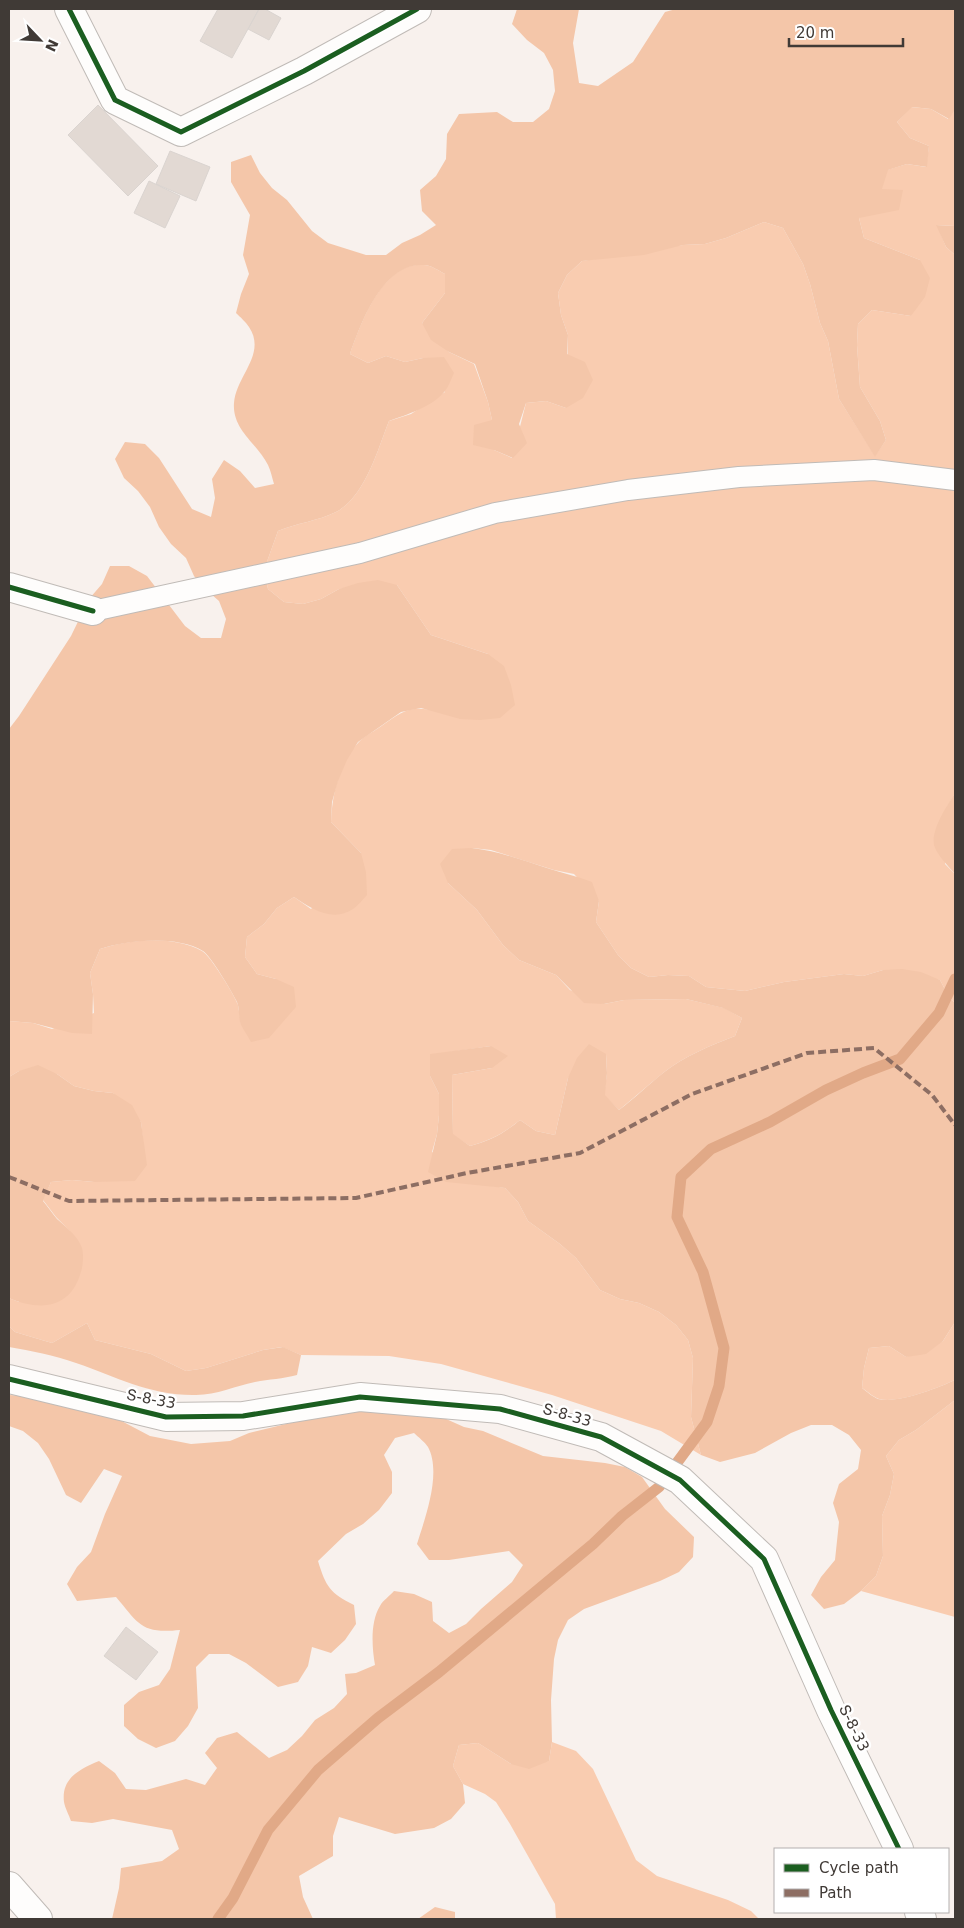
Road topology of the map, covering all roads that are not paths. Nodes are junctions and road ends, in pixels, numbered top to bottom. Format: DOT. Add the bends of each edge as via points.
graph roads {
  1 [pos="69,9"];
  2 [pos="418,9"];
  3 [pos="955,480"];
  4 [pos="9,587"];
  5 [pos="93,611"];
  6 [pos="9,1380"];
  7 [pos="900,1848"];
  8 [pos="9,1886"];
  9 [pos="38,1919"];
  1 -- 2 [label="street" via="115,100 180,132 304,72"];
  3 -- 5 [label="lane" via="874,470 739,477 628,490 495,513 360,554"];
  4 -- 5 [label="street"];
  6 -- 7 [label="street, Տ-8-33 / Տ-8-33" via="166,1417 243,1416 360,1396 500,1409 601,1437 680,1480 764,1559 831,1710"];
  8 -- 9 [label="street"];
}
